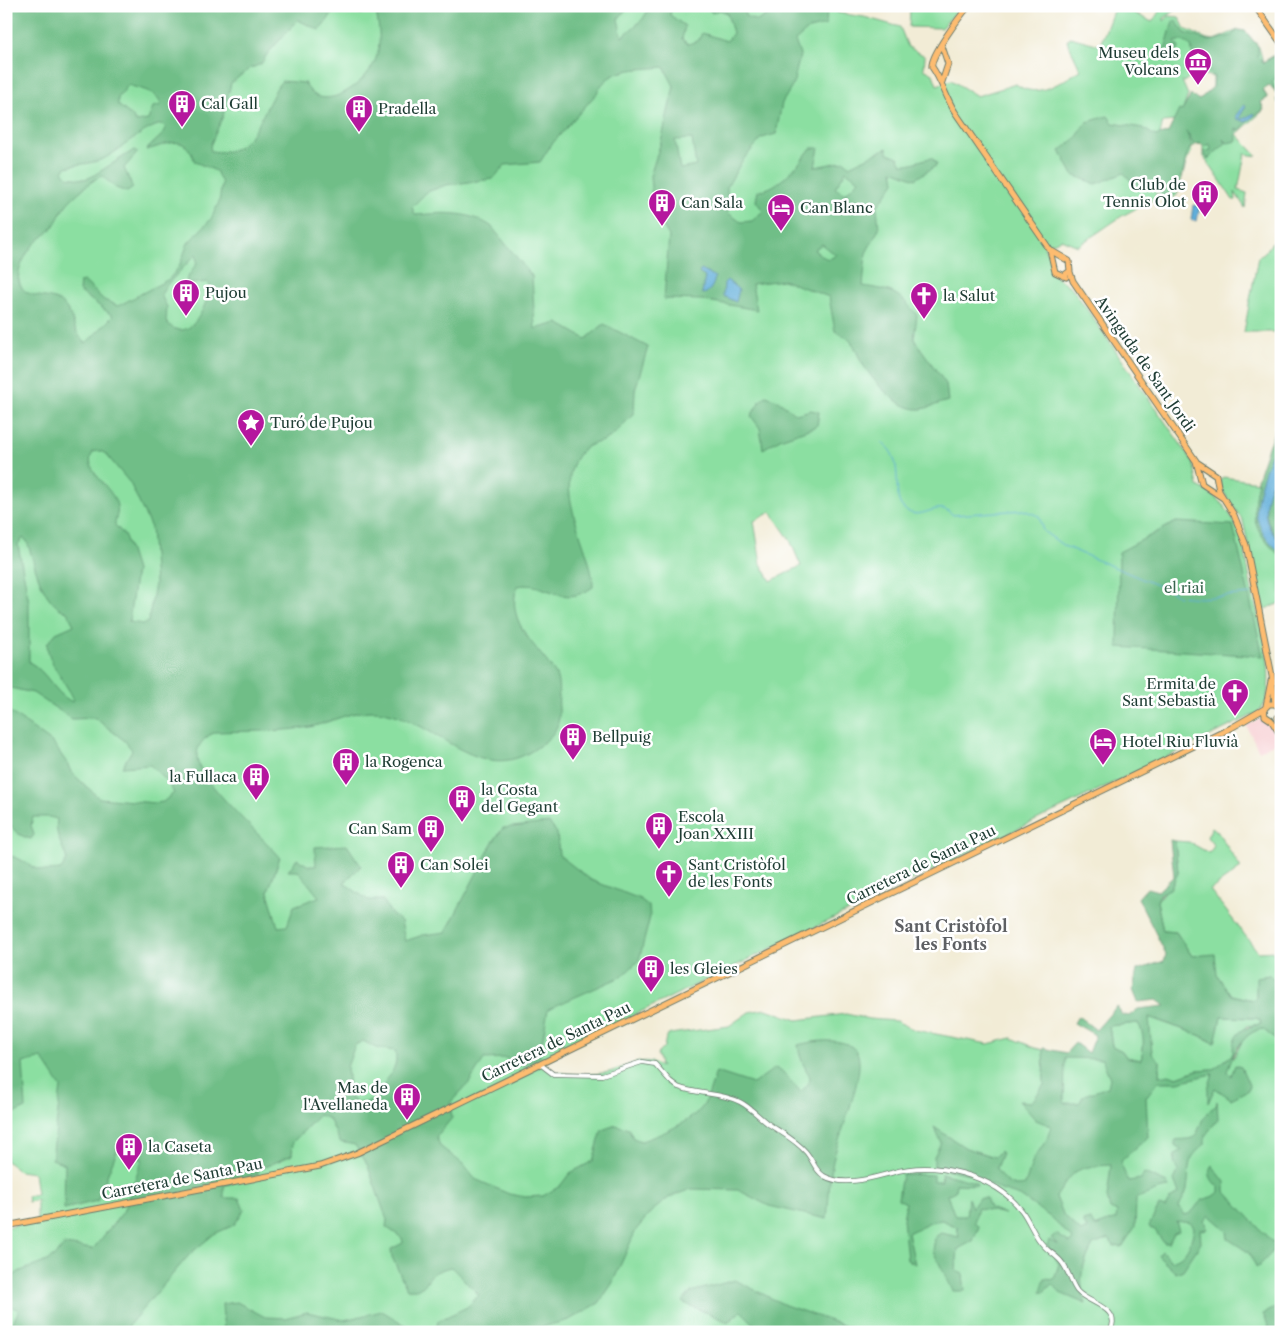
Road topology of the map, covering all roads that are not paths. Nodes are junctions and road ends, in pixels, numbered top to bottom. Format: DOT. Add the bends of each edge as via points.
graph roads {
  1 [pos="969,6"];
  2 [pos="1255,6"];
  3 [pos="1281,43"];
  4 [pos="942,46"];
  5 [pos="936,56"];
  6 [pos="945,57"];
  7 [pos="936,72"];
  8 [pos="944,72"];
  9 [pos="942,84"];
  10 [pos="1050,250"];
  11 [pos="1062,258"];
  12 [pos="1054,263"];
  13 [pos="1070,272"];
  14 [pos="1063,276"];
  15 [pos="1073,282"];
  16 [pos="1196,460"];
  17 [pos="1211,471"];
  18 [pos="1201,480"];
  19 [pos="1217,482"];
  20 [pos="1206,487"];
  21 [pos="1223,498"];
  22 [pos="1272,676"];
  23 [pos="1278,705"];
  24 [pos="1265,708"];
  25 [pos="1280,715"];
  26 [pos="1265,716"];
  27 [pos="1251,718"];
  28 [pos="1271,720"];
  29 [pos="1281,726"];
  30 [pos="1281,736"];
  31 [pos="540,1064"];
  32 [pos="6,1226"];
  33 [pos="1110,1332"];
  1 -- 4 [label="main road" via="949,30"];
  2 -- 3 [label="main road"];
  4 -- 5 [label="main road"];
  4 -- 6 [label="main road"];
  5 -- 6 [label="main road"];
  5 -- 7 [label="main road" via="931,64"];
  6 -- 8 [label="main road" via="948,64"];
  7 -- 8 [label="main road"];
  7 -- 9 [label="main road"];
  8 -- 9 [label="main road"];
  9 -- 10 [label="main road" via="955,112"];
  10 -- 11 [label="main road"];
  10 -- 12 [label="main road"];
  11 -- 12 [label="main road"];
  11 -- 13 [label="main road" via="1071,264"];
  12 -- 14 [label="main road" via="1055,272"];
  13 -- 14 [label="main road"];
  13 -- 15 [label="main road, Avinguda de Sant Jordi"];
  14 -- 15 [label="main road, Avinguda de Sant Jordi"];
  15 -- 16 [label="main road, Avinguda de Sant Jordi"];
  16 -- 17 [label="main road, Avinguda de Sant Jordi"];
  16 -- 18 [label="main road, Avinguda de Sant Jordi"];
  17 -- 18 [label="main road" via="1203,473"];
  17 -- 19 [label="main road" via="1217,476"];
  18 -- 20 [label="main road"];
  19 -- 20 [label="main road"];
  19 -- 21 [label="main road"];
  20 -- 21 [label="main road"];
  21 -- 22 [label="main road" via="1246,545"];
  22 -- 23 [label="main road"];
  22 -- 24 [label="main road"];
  23 -- 24 [label="main road"];
  23 -- 25 [label="main road"];
  24 -- 26 [label="main road"];
  24 -- 27 [label="main road, Carretera de Santa Pau"];
  25 -- 28 [label="main road"];
  25 -- 29 [label="main road"];
  26 -- 27 [label="main road, Carretera de Santa Pau"];
  26 -- 28 [label="main road"];
  27 -- 31 [label="main road, Carretera de Santa Pau"];
  28 -- 30 [label="main road"];
  31 -- 32 [label="main road, Carretera de Santa Pau" via="339,1161"];
  31 -- 33 [label="street" via="553,1074 602,1075 642,1062 655,1064 678,1087 740,1102 798,1144 817,1170 834,1180 863,1180 915,1168 937,1169 982,1180 1022,1211 1044,1246 1064,1264 1081,1295 1111,1314"];
}
